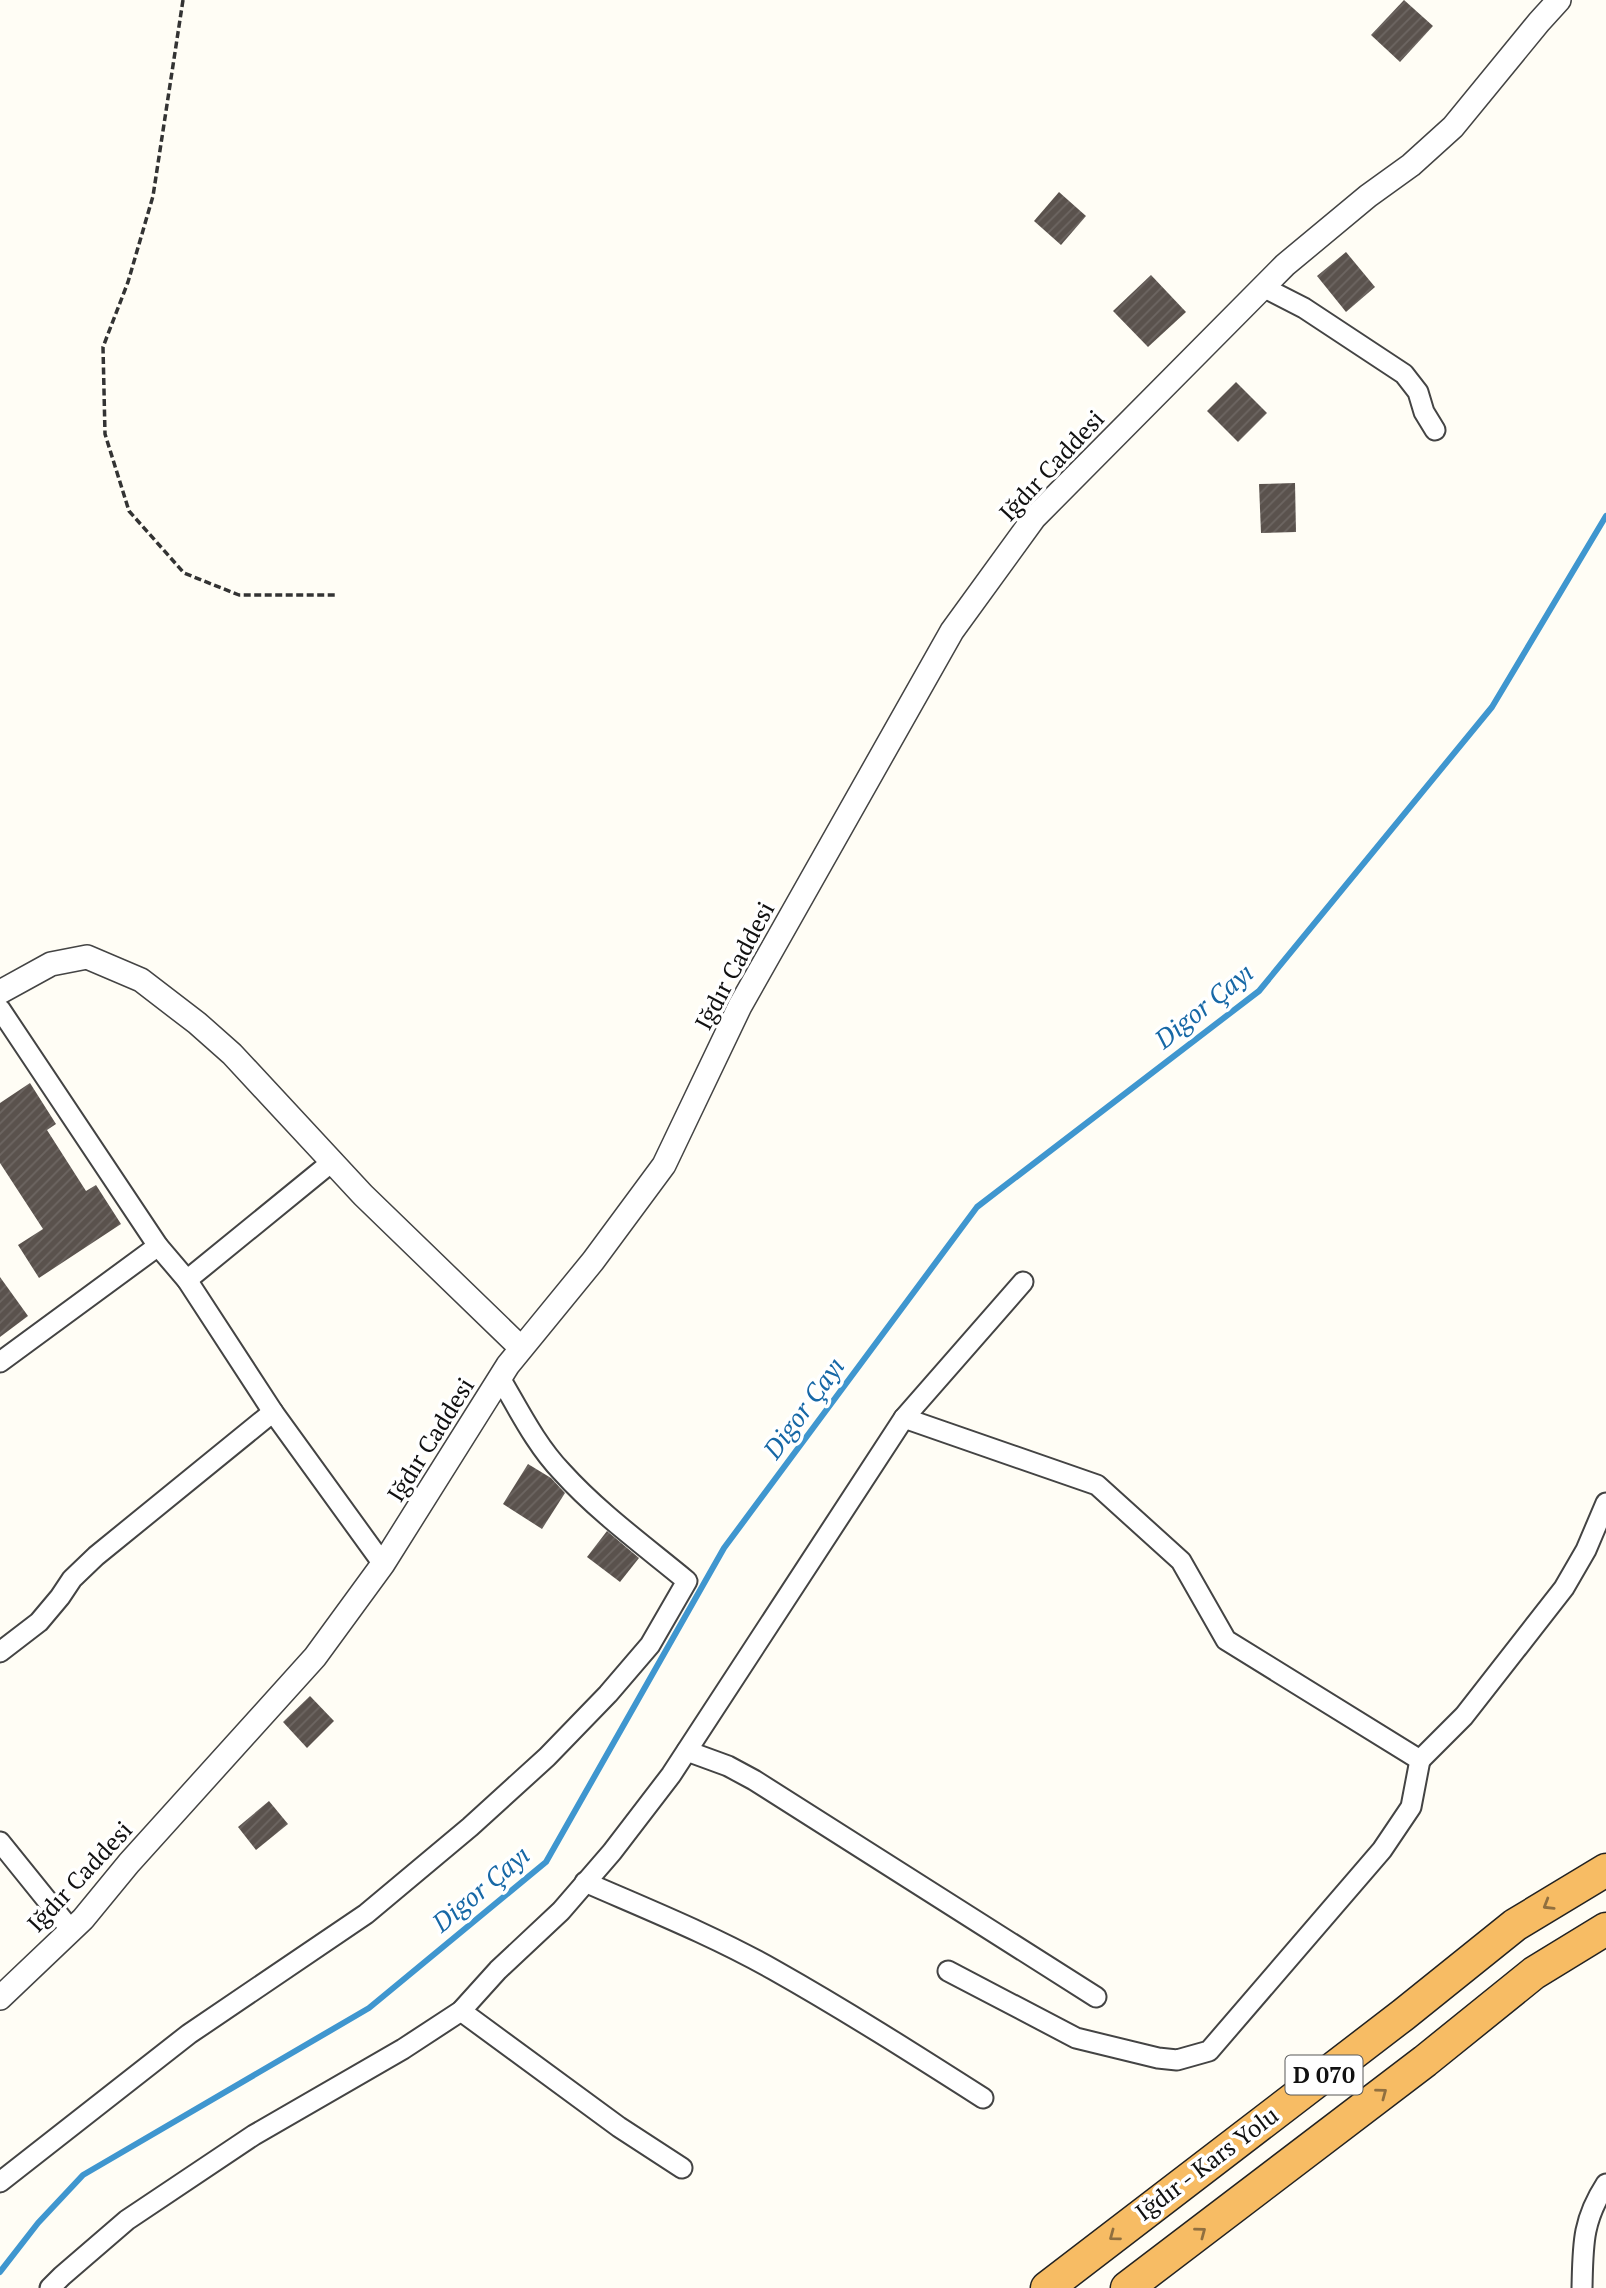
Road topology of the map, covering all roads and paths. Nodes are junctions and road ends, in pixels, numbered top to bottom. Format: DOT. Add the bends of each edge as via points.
graph roads {
  1 [pos="183,0"];
  2 [pos="1559,0"];
  3 [pos="1263,286"];
  4 [pos="1435,430"];
  5 [pos="335,595"];
  6 [pos="0,992"];
  7 [pos="0,1009"];
  8 [pos="332,1161"];
  9 [pos="158,1246"];
  10 [pos="187,1280"];
  11 [pos="1023,1282"];
  12 [pos="521,1348"];
  13 [pos="0,1362"];
  14 [pos="500,1378"];
  15 [pos="273,1412"];
  16 [pos="904,1418"];
  17 [pos="1606,1503"];
  18 [pos="383,1564"];
  19 [pos="0,1652"];
  20 [pos="687,1751"];
  21 [pos="1420,1760"];
  22 [pos="0,1842"];
  23 [pos="1606,1870"];
  24 [pos="585,1882"];
  25 [pos="1606,1929"];
  26 [pos="71,1930"];
  27 [pos="947,1972"];
  28 [pos="1096,1997"];
  29 [pos="0,1998"];
  30 [pos="461,2011"];
  31 [pos="984,2098"];
  32 [pos="682,2168"];
  33 [pos="0,2182"];
  34 [pos="1606,2183"];
  35 [pos="50,2288"];
  36 [pos="1047,2288"];
  37 [pos="1127,2288"];
  38 [pos="1582,2288"];
  1 -- 5 [label="path" via="153,196 103,347 105,434 129,511 184,573 239,595"];
  2 -- 3 [label="street, Iğdır Caddesi" via="1453,127"];
  3 -- 4 [label="street" via="1404,374 1418,392"];
  3 -- 12 [label="street, Iğdır Caddesi" via="1034,518 953,631 740,1006 664,1165"];
  6 -- 8 [label="street" via="51,964 87,957 141,980 232,1054"];
  7 -- 9 [label="street"];
  8 -- 10 [label="street"];
  8 -- 12 [label="street"];
  9 -- 10 [label="street"];
  9 -- 13 [label="street"];
  10 -- 15 [label="street"];
  11 -- 16 [label="street"];
  12 -- 14 [label="street, Iğdır Caddesi"];
  14 -- 18 [label="street, Iğdır Caddesi"];
  14 -- 33 [label="street" via="560,1471 687,1581 650,1645 547,1758 376,1905 189,2034"];
  15 -- 18 [label="street"];
  15 -- 19 [label="street" via="96,1556 39,1622"];
  16 -- 20 [label="street"];
  16 -- 21 [label="street" via="1097,1485 1181,1561 1226,1640"];
  17 -- 21 [label="street" via="1564,1588 1464,1716"];
  18 -- 26 [label="street, Iğdır Caddesi" via="315,1657"];
  20 -- 24 [label="street"];
  20 -- 28 [label="street" via="754,1780"];
  21 -- 27 [label="street" via="1412,1807 1381,1850 1209,2052 1177,2060 1076,2038"];
  22 -- 26 [label="street"];
  23 -- 36 [label="highway, Iğdır - Kars Yolu / D 070, one-way" via="1516,1924"];
  24 -- 30 [label="street"];
  24 -- 31 [label="street" via="772,1969"];
  37 -- 25 [label="highway, Iğdır - Kars Yolu / D 070, one-way" via="1534,1973"];
  26 -- 29 [label="street, Iğdır Caddesi"];
  30 -- 32 [label="street"];
  30 -- 35 [label="street" via="254,2135 137,2213"];
  34 -- 38 [label="street" via="1592,2205 1584,2240"];
}
